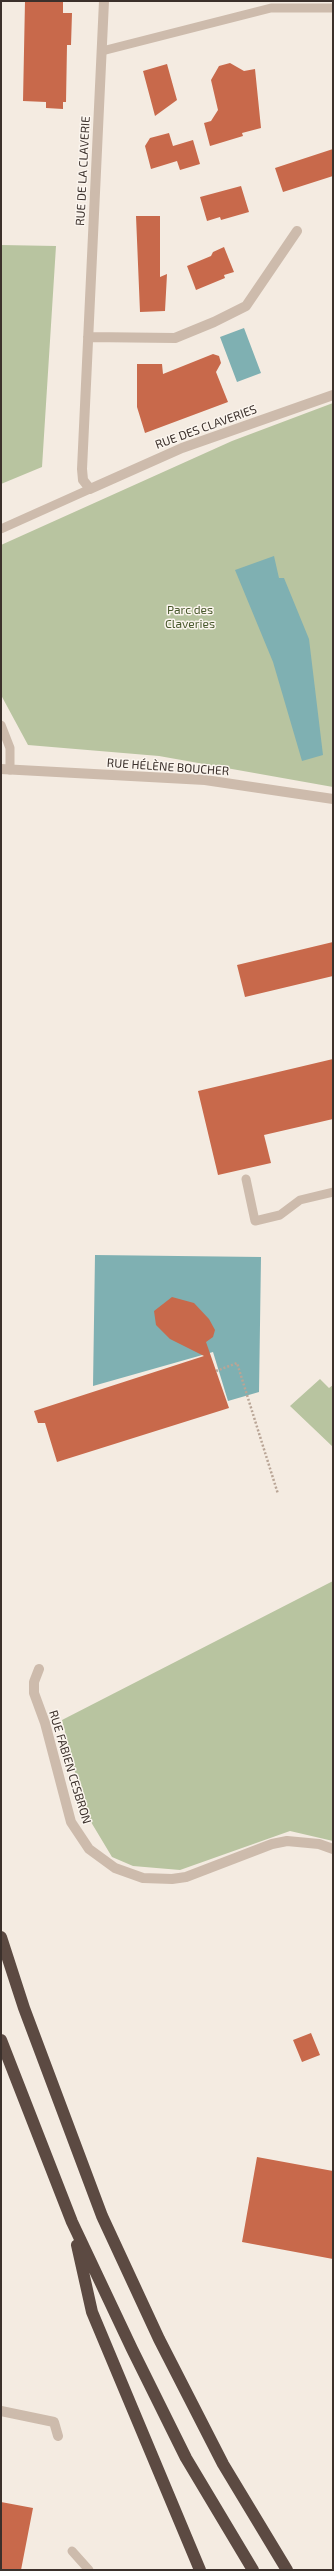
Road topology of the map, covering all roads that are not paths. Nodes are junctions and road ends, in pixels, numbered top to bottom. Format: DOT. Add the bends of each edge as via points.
graph roads {
  1 [pos="104,3"];
  2 [pos="278,5"];
  3 [pos="333,8"];
  4 [pos="102,51"];
  5 [pos="298,231"];
  6 [pos="88,337"];
  7 [pos="333,395"];
  8 [pos="90,489"];
  9 [pos="1,529"];
  10 [pos="1,725"];
  11 [pos="5,769"];
  12 [pos="333,799"];
  13 [pos="246,1179"];
  14 [pos="333,1192"];
  15 [pos="39,1669"];
  16 [pos="333,1849"];
  17 [pos="1,1938"];
  18 [pos="1,2040"];
  19 [pos="72,2222"];
  20 [pos="1,2411"];
  21 [pos="58,2436"];
  22 [pos="72,2551"];
  23 [pos="89,2570"];
  24 [pos="200,2570"];
  25 [pos="253,2570"];
  26 [pos="287,2570"];
  1 -- 4 [label="street, RUE DE LA CLAVERIE"];
  2 -- 3 [label="lane"];
  2 -- 4 [label="lane"];
  4 -- 6 [label="street, RUE DE LA CLAVERIE"];
  5 -- 6 [label="street" via="246,306 174,338"];
  6 -- 8 [label="street, RUE DE LA CLAVERIE" via="82,469 83,480"];
  7 -- 8 [label="street, RUE DES CLAVERIES" via="182,448"];
  8 -- 9 [label="lane"];
  10 -- 11 [label="lane" via="10,748"];
  11 -- 12 [label="street, RUE HÉLÈNE BOUCHER" via="205,780"];
  13 -- 14 [label="lane" via="255,1221 280,1215 300,1200"];
  15 -- 16 [label="street, RUE FABIEN CESBRON" via="34,1682 34,1693 45,1722 71,1822 89,1849 115,1868 143,1878 172,1879 287,1841 319,1844"];
  17 -- 26 [label="highway" via="24,2008 102,2216 159,2339 223,2464"];
  18 -- 19 [label="highway"];
  19 -- 24 [label="highway" via="92,2312"];
  19 -- 25 [label="highway" via="186,2458"];
  20 -- 21 [label="street" via="54,2422"];
  22 -- 23 [label="lane"];
}
